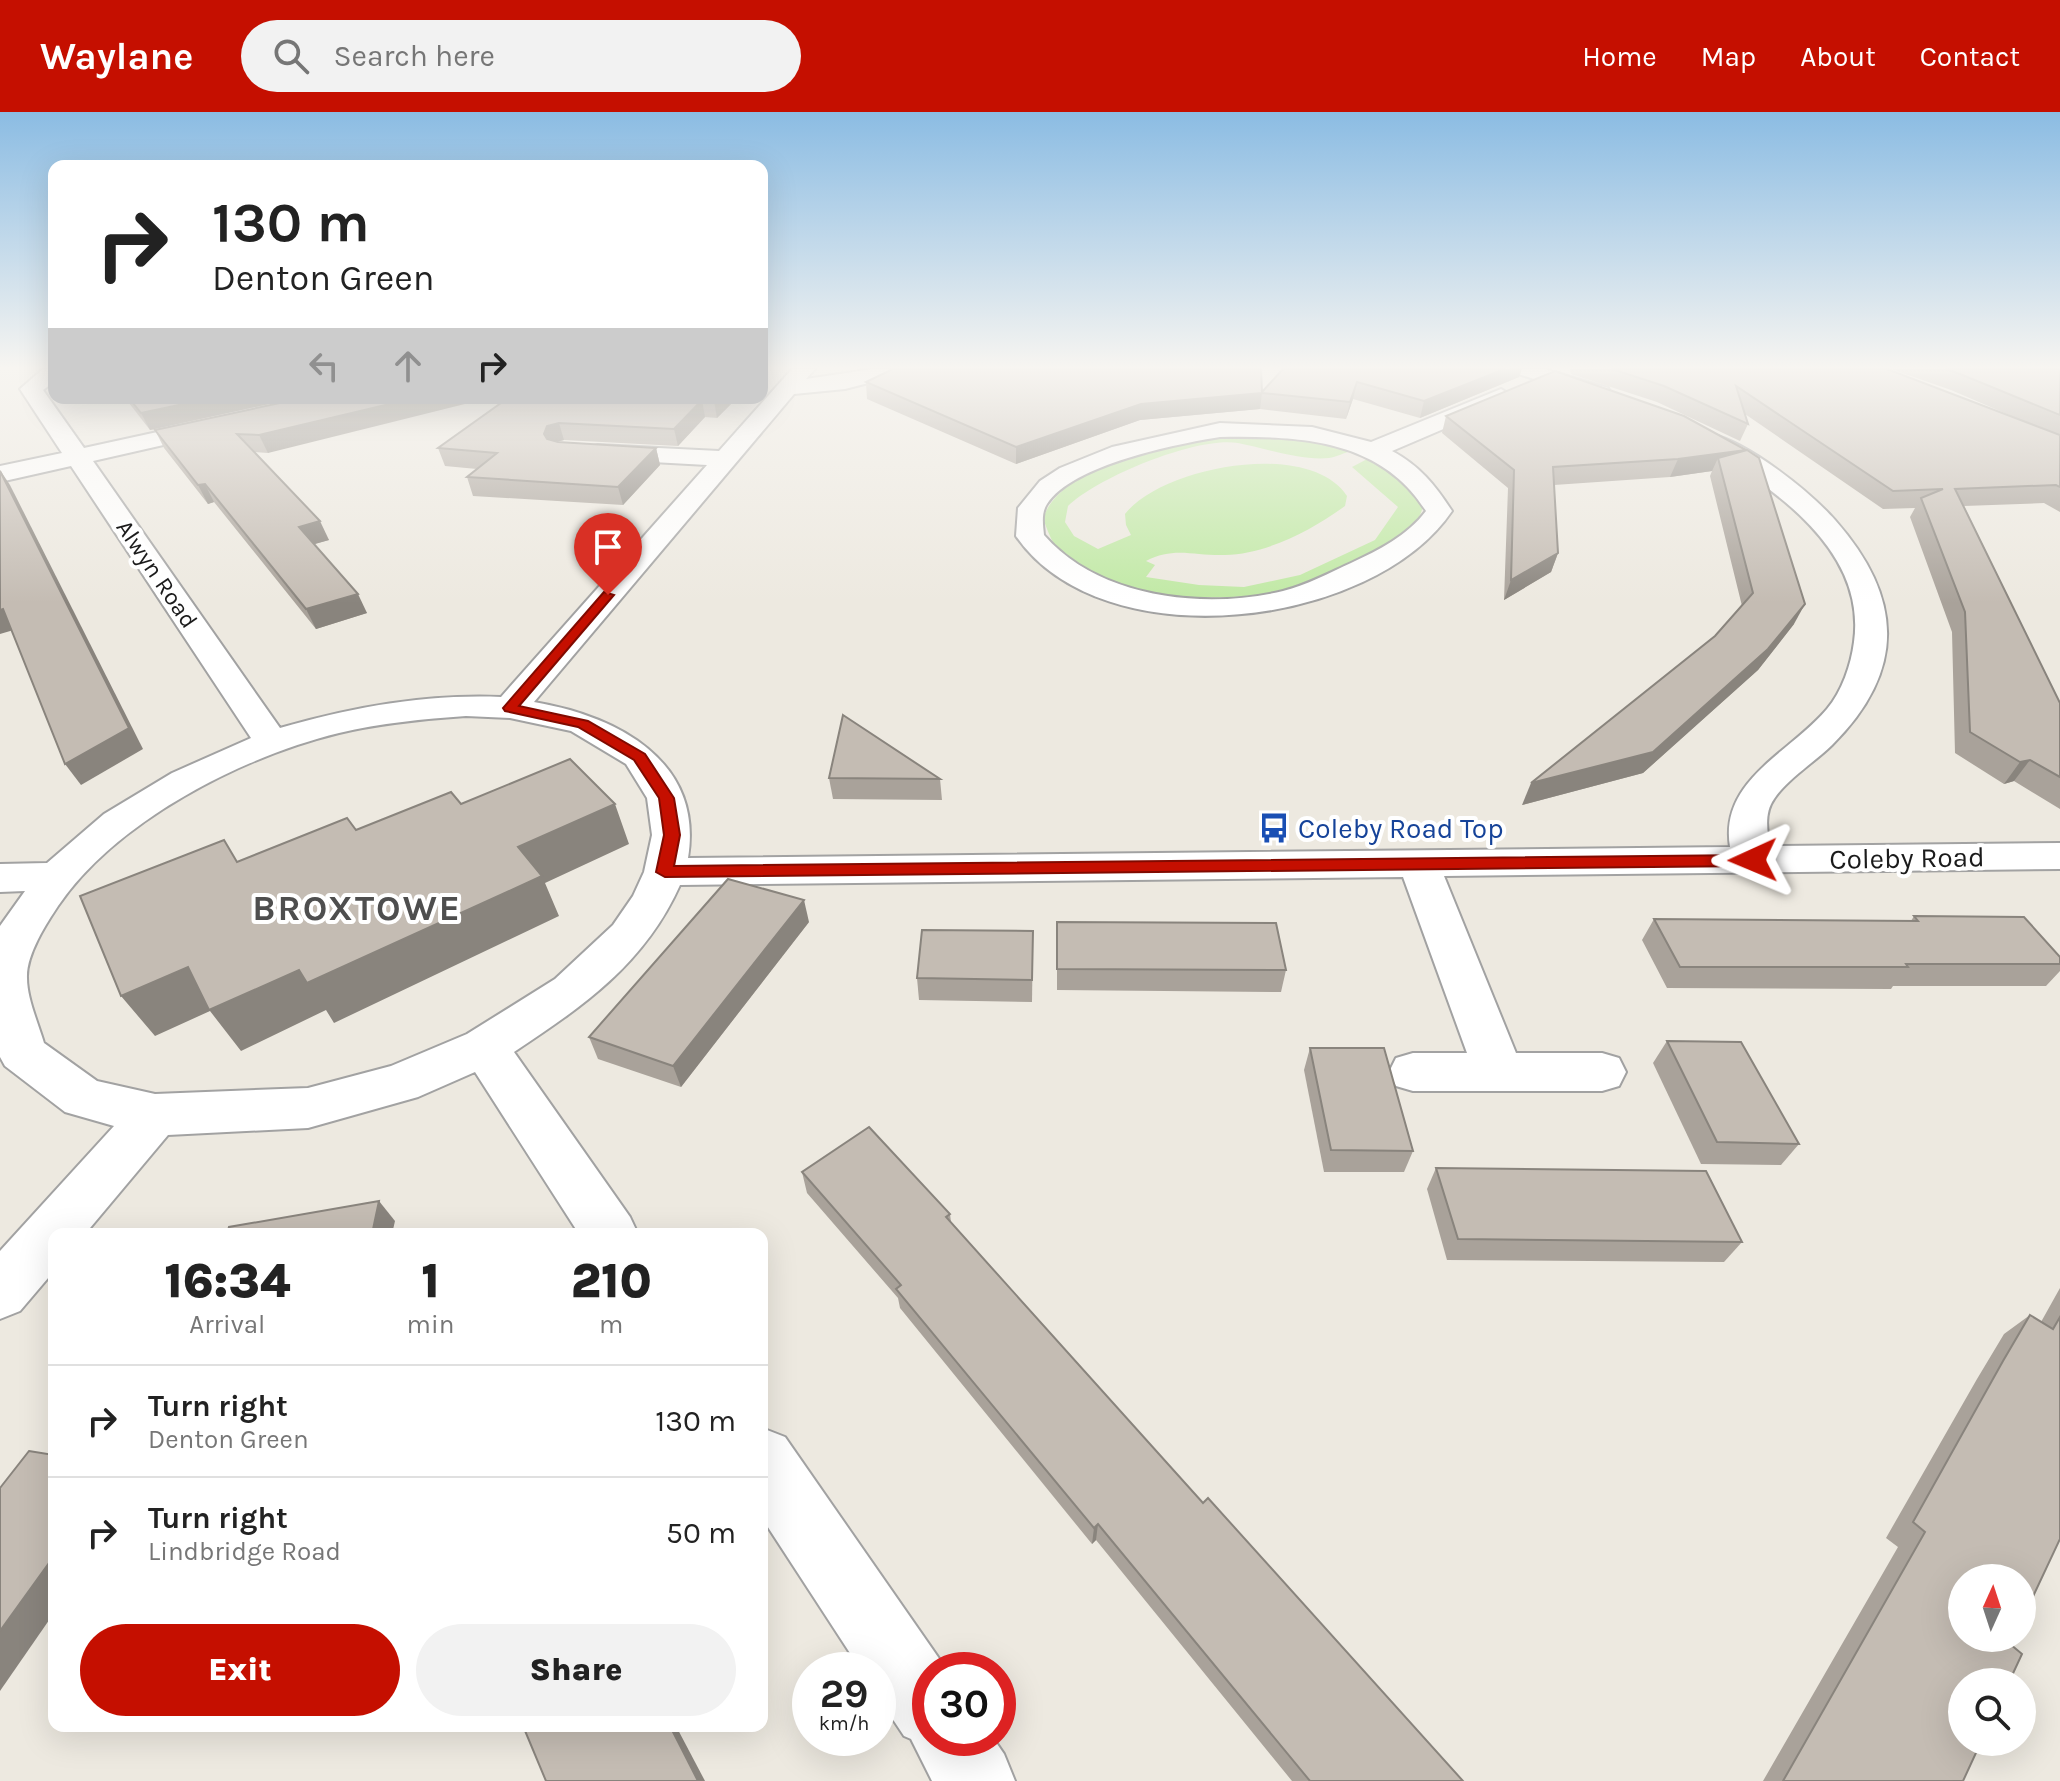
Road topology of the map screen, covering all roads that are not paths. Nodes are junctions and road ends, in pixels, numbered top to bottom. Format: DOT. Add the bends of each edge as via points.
graph roads {
  1 [pos="70,447"];
  2 [pos="122,447"];
  3 [pos="737,447"];
  4 [pos="1142,447"];
  5 [pos="1359,447"];
  6 [pos="1379,447"];
  7 [pos="1718,447"];
  8 [pos="579,451"];
  9 [pos="1370,451"];
  10 [pos="77,457"];
  11 [pos="726,459"];
  12 [pos="0,474"];
  13 [pos="510,708"];
  14 [pos="272,742"];
  15 [pos="2060,856"];
  16 [pos="1753,860"];
  17 [pos="1419,864"];
  18 [pos="665,872"];
  19 [pos="57,877"];
  20 [pos="0,878"];
  21 [pos="484,1047"];
  22 [pos="1413,1072"];
  23 [pos="1499,1072"];
  24 [pos="1602,1072"];
  25 [pos="155,1115"];
  26 [pos="56,1228"];
  27 [pos="606,1228"];
  28 [pos="48,1237"];
  29 [pos="0,1292"];
  30 [pos="768,1469"];
  31 [pos="912,1683"];
  32 [pos="960,1756"];
  33 [pos="977,1781"];
  1 -- 10 [label="street, Alwyn Road"];
  2 -- 10 [label="street"];
  3 -- 11 [label="street"];
  4 -- 9 [label="street" via="1052,484 1036,498 1029,515 1030,536 1065,571 1126,596 1197,605 1288,600 1381,560 1430,525 1439,511 1423,483"];
  5 -- 9 [label="street"];
  6 -- 9 [label="street"];
  7 -- 16 [label="street" via="1762,471 1818,515 1863,581 1874,636 1847,706 1748,806"];
  8 -- 11 [label="street"];
  10 -- 12 [label="street"];
  10 -- 14 [label="street, Alwyn Road"];
  11 -- 13 [label="street"];
  13 -- 14 [label="street" via="406,710"];
  13 -- 18 [label="street" via="583,724 640,757 666,798 672,835"];
  14 -- 19 [label="street" via="185,781 144,806"];
  15 -- 16 [label="street, Coleby Road"];
  16 -- 17 [label="street, Coleby Road"];
  17 -- 18 [label="street, Coleby Road"];
  17 -- 23 [label="street"];
  18 -- 21 [label="street" via="652,900 616,947 571,991"];
  19 -- 20 [label="street"];
  19 -- 25 [label="street" via="20,929 4,977 22,1053 83,1098"];
  21 -- 25 [label="street" via="401,1083 308,1108"];
  21 -- 27 [label="street"];
  22 -- 23 [label="street"];
  23 -- 24 [label="street"];
  25 -- 26 [label="street"];
  28 -- 29 [label="street"];
  30 -- 31 [label="street"];
  32 -- 33 [label="street"];
}
